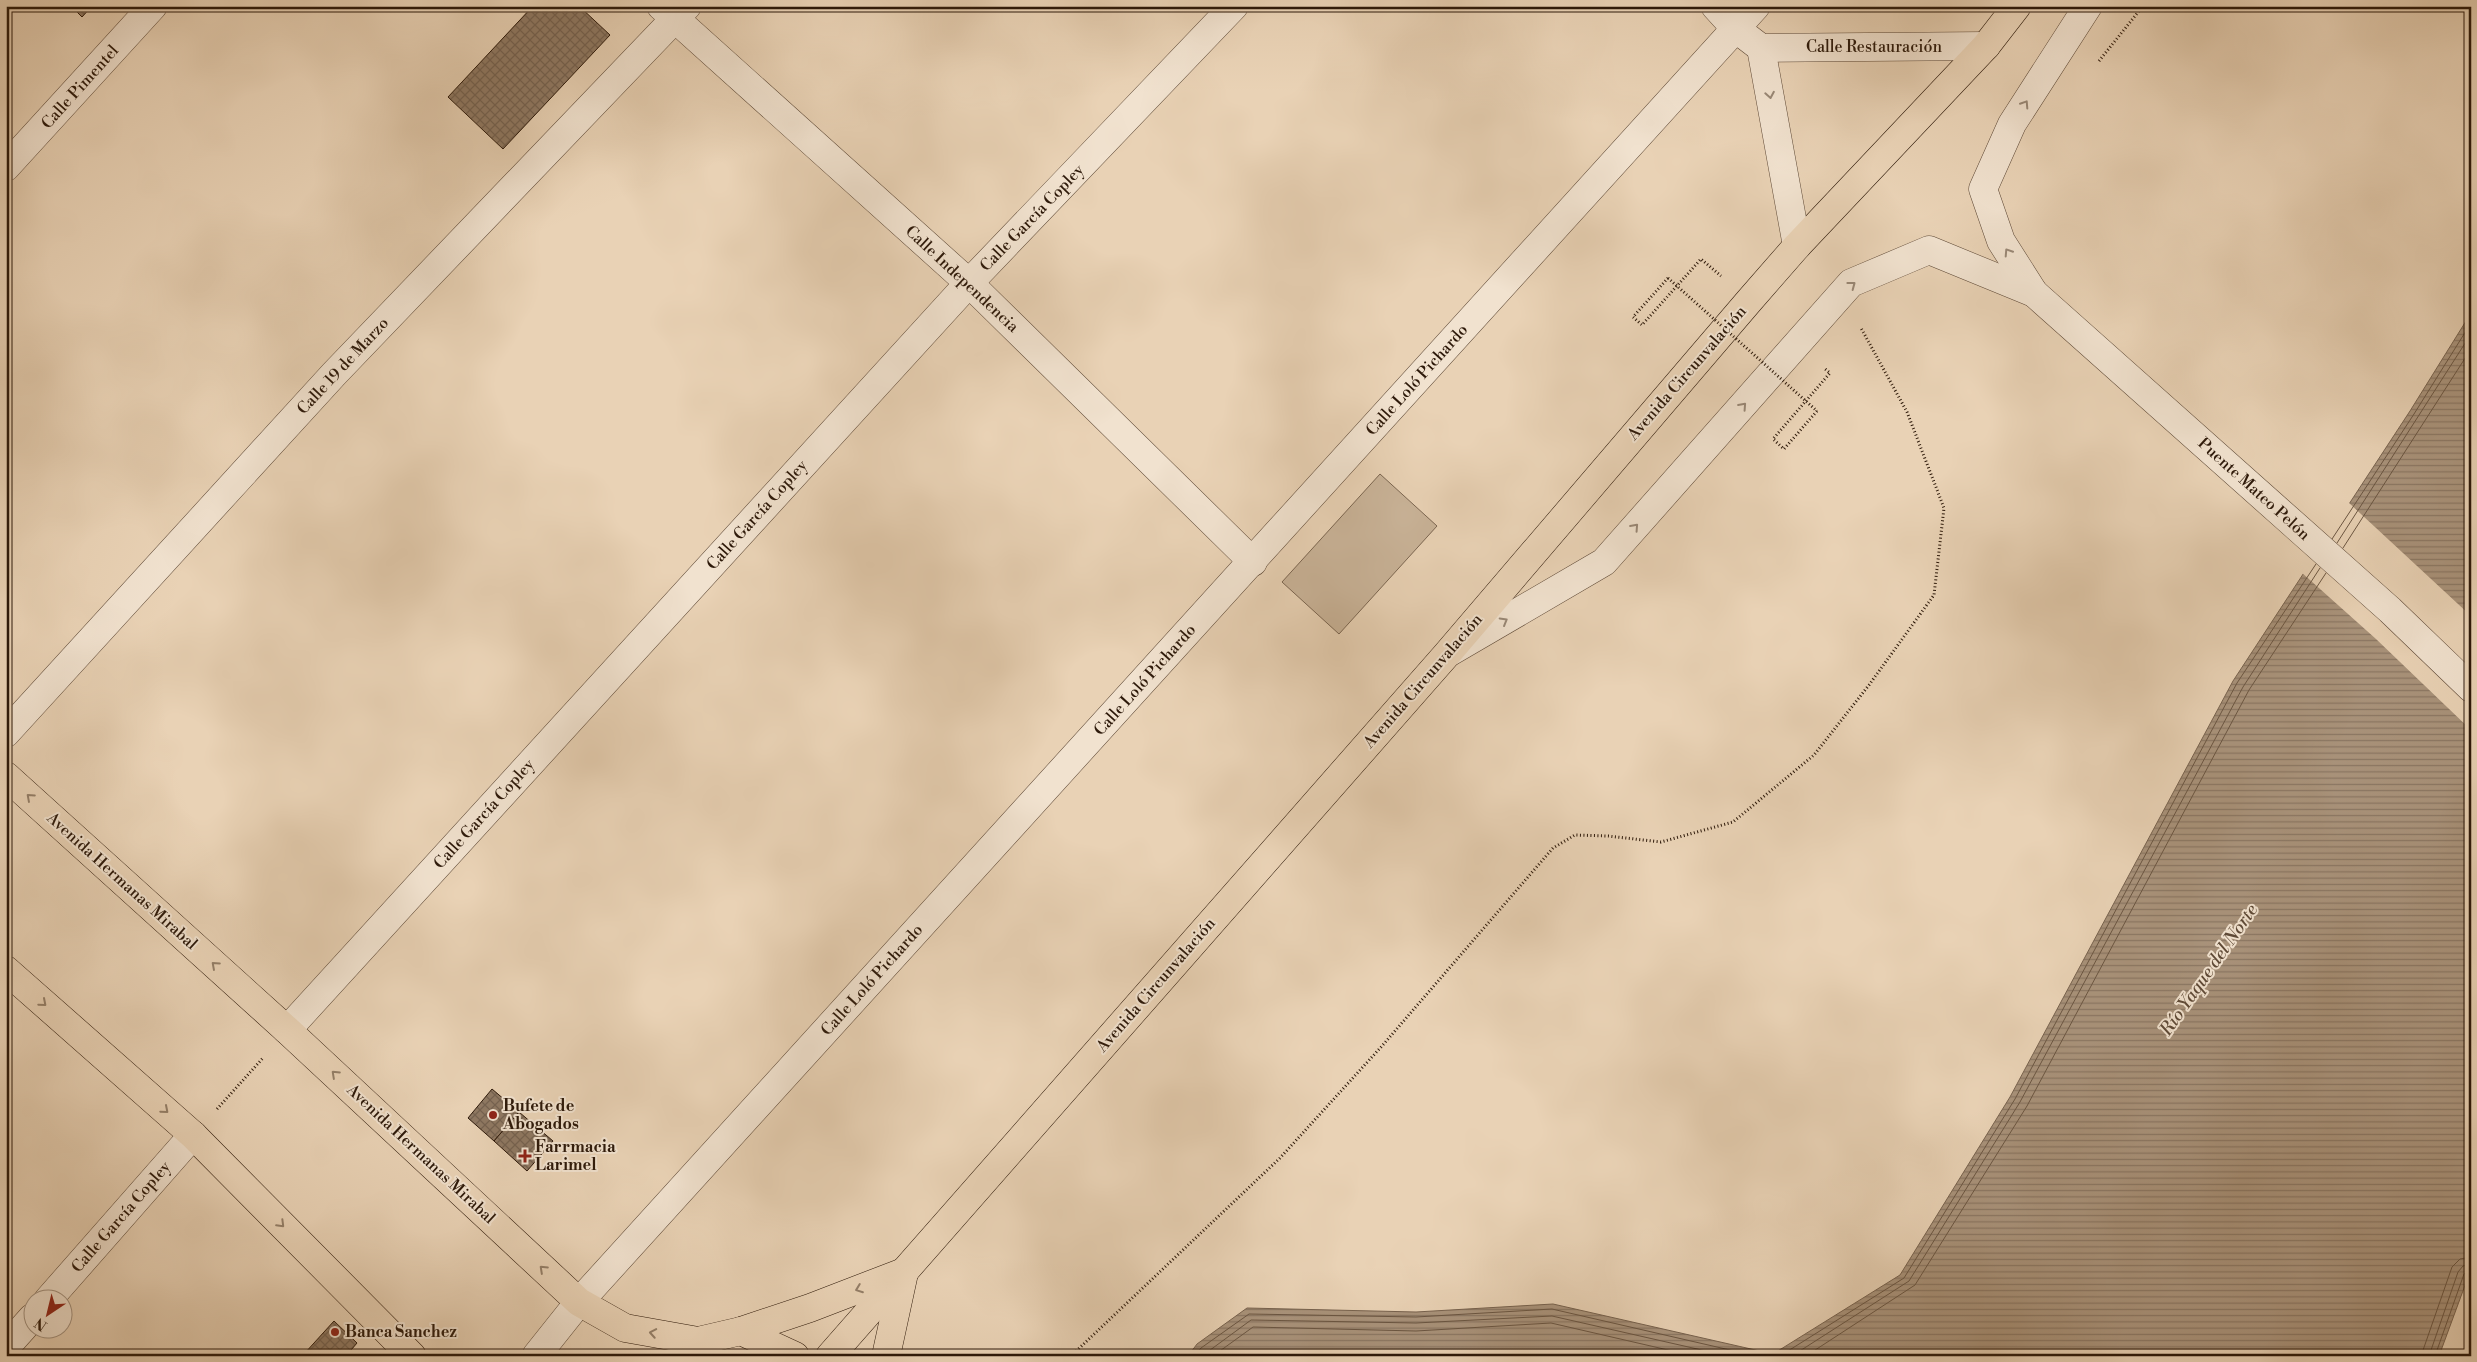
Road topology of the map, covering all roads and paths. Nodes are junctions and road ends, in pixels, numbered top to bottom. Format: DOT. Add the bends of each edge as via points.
graph roads {
  1 [pos="153,6"];
  2 [pos="1234,6"];
  3 [pos="1715,6"];
  4 [pos="1756,6"];
  5 [pos="2017,6"];
  6 [pos="2088,6"];
  7 [pos="674,11"];
  8 [pos="1736,28"];
  9 [pos="1986,46"];
  10 [pos="1761,48"];
  11 [pos="6,167"];
  12 [pos="1797,246"];
  13 [pos="1701,259"];
  14 [pos="970,283"];
  15 [pos="2034,293"];
  16 [pos="1840,296"];
  17 [pos="1830,374"];
  18 [pos="1253,562"];
  19 [pos="1447,654"];
  20 [pos="2471,688"];
  21 [pos="6,733"];
  22 [pos="6,776"];
  23 [pos="6,970"];
  24 [pos="287,1030"];
  25 [pos="193,1135"];
  26 [pos="904,1272"];
  27 [pos="57,1290"];
  28 [pos="579,1302"];
  29 [pos="22,1330"];
  30 [pos="741,1331"];
  31 [pos="698,1341"];
  32 [pos="6,1348"];
  33 [pos="412,1356"];
  34 [pos="536,1356"];
  35 [pos="671,1356"];
  36 [pos="795,1356"];
  37 [pos="830,1356"];
  38 [pos="886,1356"];
  39 [pos="1071,1356"];
  1 -- 11 [label="street, Calle Pimentel"];
  2 -- 14 [label="street, Calle García Copley"];
  3 -- 8 [label="street"];
  4 -- 8 [label="street, Calle Loló Pichardo"];
  5 -- 9 [label="main road, Avenida Circunvalación"];
  15 -- 6 [label="street, one-way" via="2001,241 1984,189 2012,124"];
  7 -- 14 [label="street, Calle Independencia"];
  7 -- 21 [label="street, Calle 19 de Marzo" via="334,374"];
  8 -- 10 [label="street"];
  8 -- 18 [label="street, Calle Loló Pichardo"];
  9 -- 10 [label="street, Calle Restauración"];
  9 -- 12 [label="main road, Avenida Circunvalación"];
  10 -- 12 [label="street, one-way"];
  12 -- 19 [label="main road, Avenida Circunvalación"];
  13 -- 17 [label="path, bridge" via="1642,325 1633,317 1668,278 1816,411 1784,449 1772,440"];
  14 -- 18 [label="street, Calle Independencia"];
  14 -- 24 [label="street, Calle García Copley"];
  16 -- 15 [label="street, one-way" via="1851,283 1929,250"];
  15 -- 20 [label="street, Puente Mateo Pelón" via="2390,610"];
  19 -- 16 [label="street, one-way" via="1604,562"];
  16 -- 39 [label="path" via="1866,336 1907,412 1944,508 1934,595 1869,685 1814,754 1733,822 1661,842 1575,835 1553,848 1382,1046 1280,1158"];
  18 -- 28 [label="street, Calle Loló Pichardo"];
  19 -- 26 [label="main road, Avenida Circunvalación"];
  24 -- 22 [label="main road, Avenida Hermanas Mirabal, one-way"];
  23 -- 25 [label="main road, one-way"];
  24 -- 25 [label="path"];
  28 -- 24 [label="main road, Avenida Hermanas Mirabal, one-way"];
  25 -- 27 [label="street, Calle García Copley"];
  25 -- 33 [label="main road, one-way"];
  26 -- 30 [label="main road, Avenida Hermanas Mirabal, one-way"];
  26 -- 37 [label="main road, Avenida Circunvalación"];
  26 -- 38 [label="main road"];
  31 -- 28 [label="main road, Avenida Hermanas Mirabal, one-way" via="625,1328"];
  28 -- 34 [label="street, Calle Loló Pichardo"];
  29 -- 32 [label="street"];
  30 -- 31 [label="main road, Avenida Hermanas Mirabal"];
  30 -- 36 [label="main road"];
  31 -- 35 [label="main road"];
}
